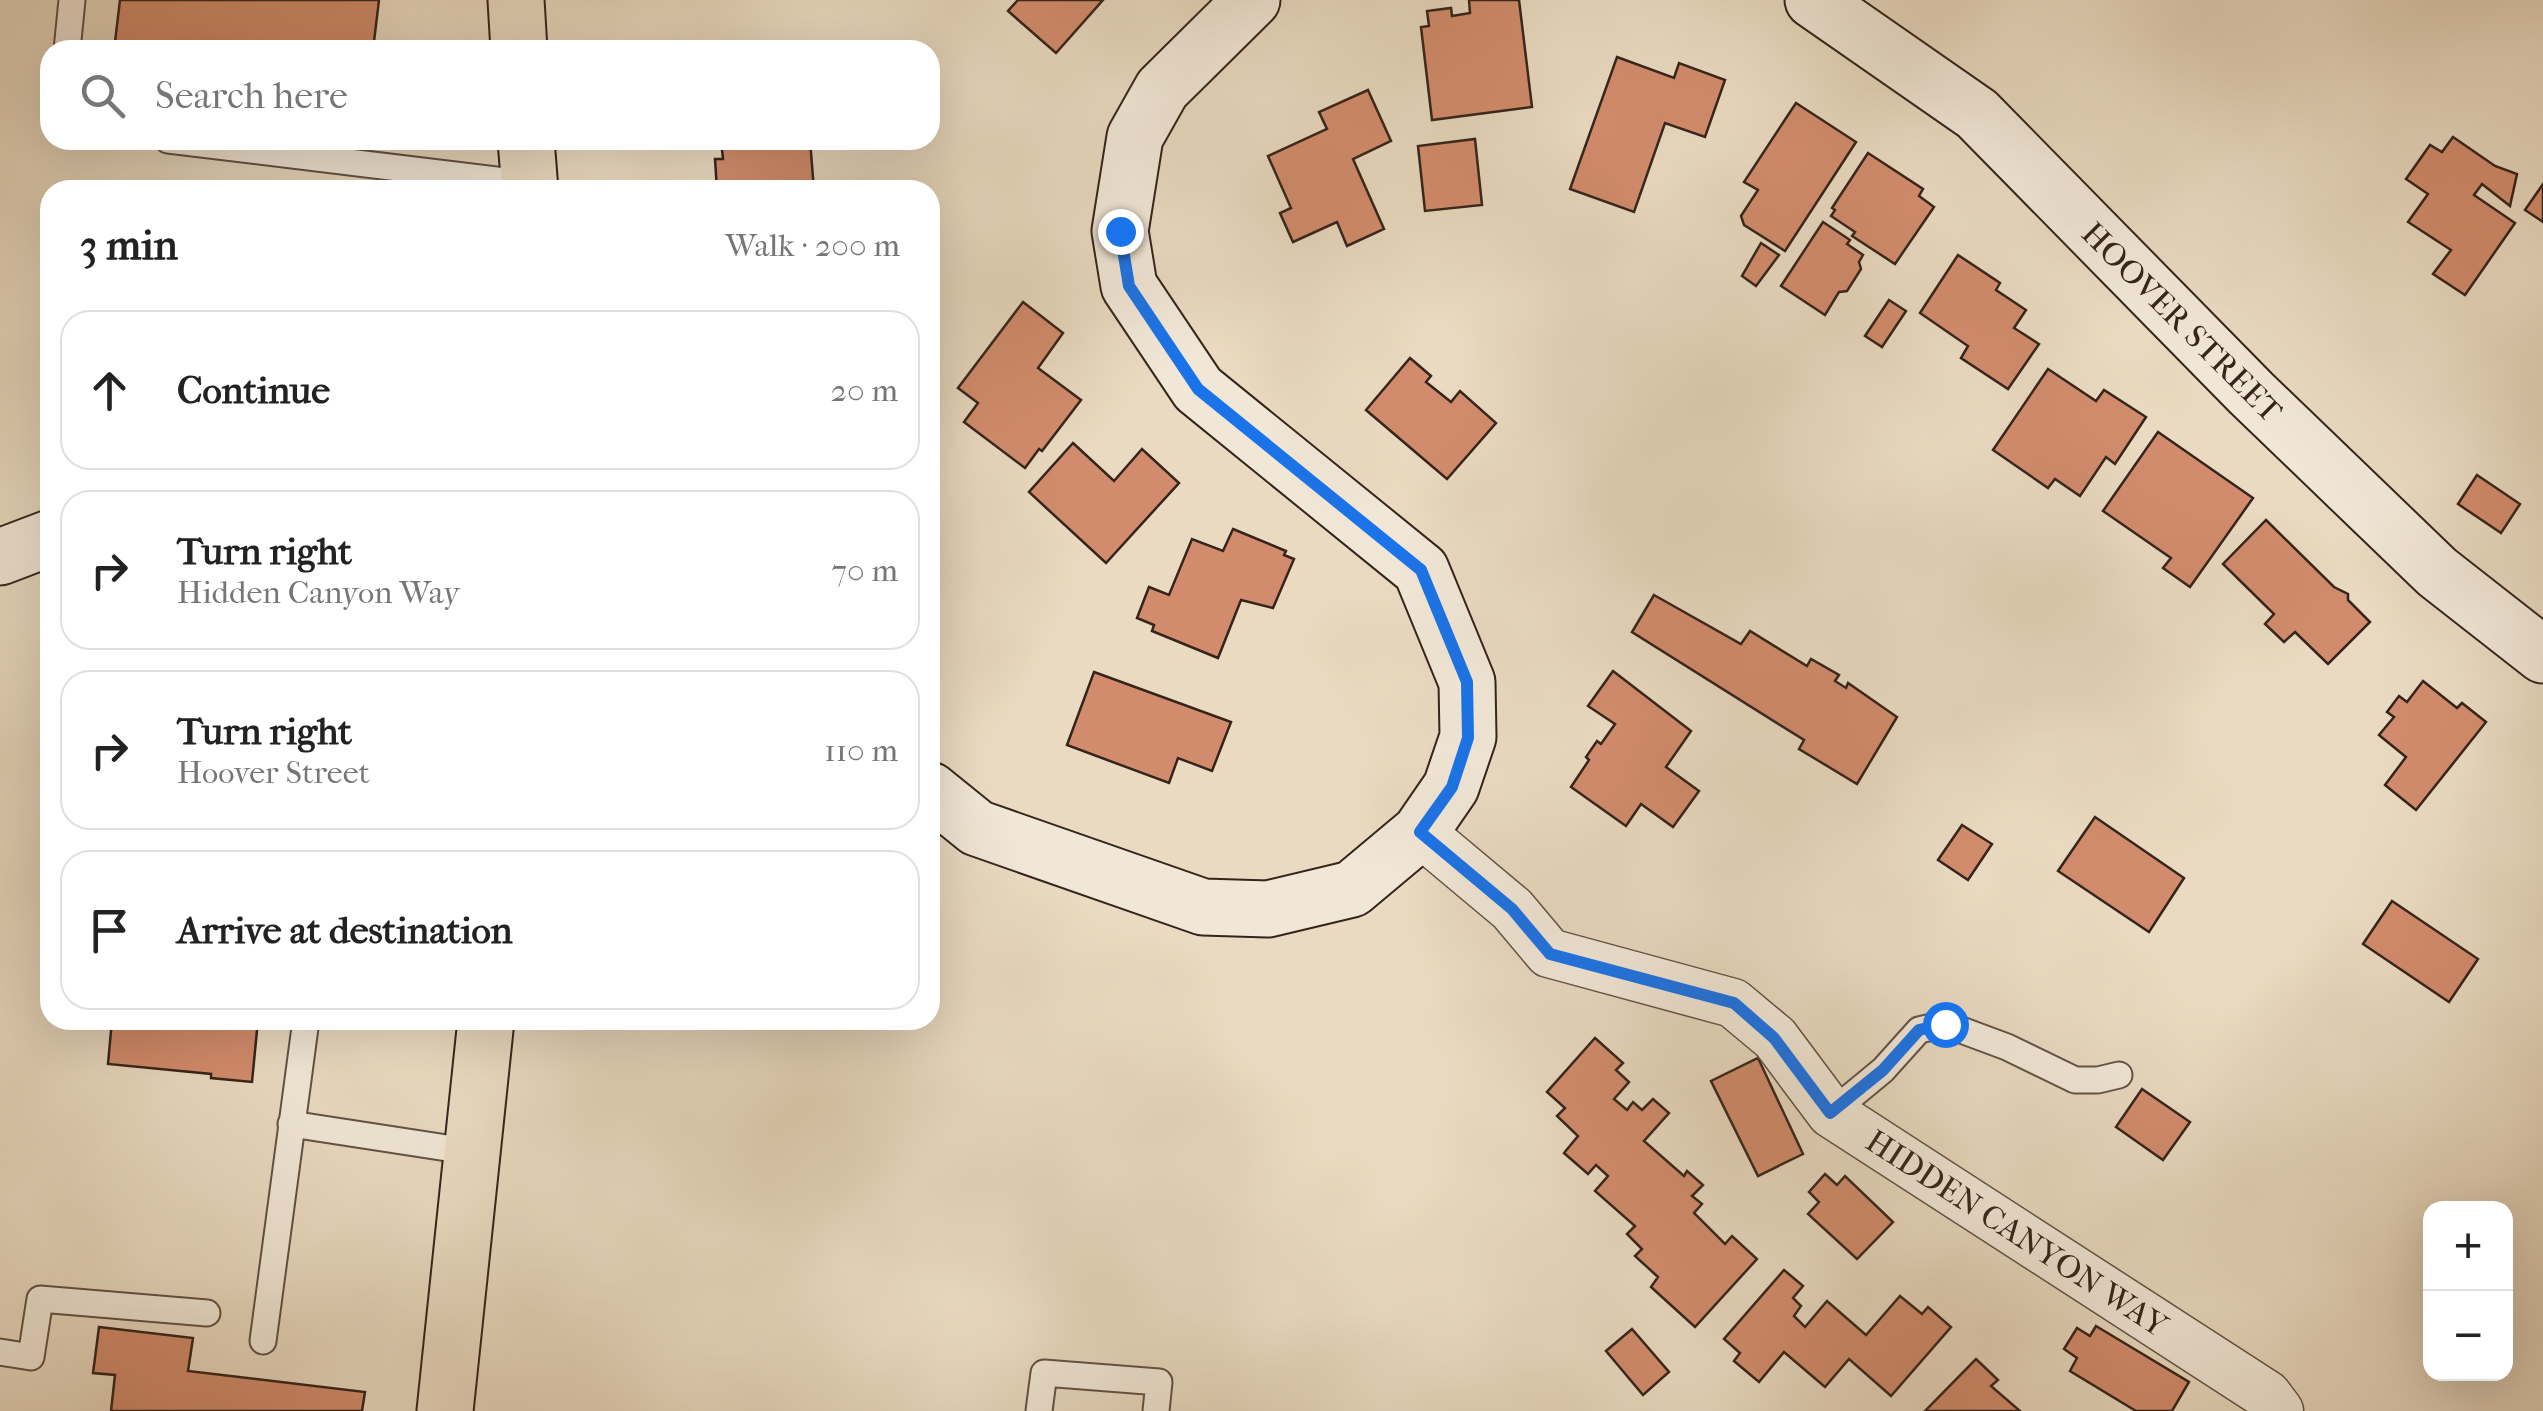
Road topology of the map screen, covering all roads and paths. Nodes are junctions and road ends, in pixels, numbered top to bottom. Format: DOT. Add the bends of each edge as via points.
graph roads {
  1 [pos="72,0"];
  2 [pos="516,0"];
  3 [pos="1252,0"];
  4 [pos="1813,0"];
  5 [pos="69,40"];
  6 [pos="519,40"];
  7 [pos="269,150"];
  8 [pos="530,176"];
  9 [pos="40,542"];
  10 [pos="0,557"];
  11 [pos="2543,655"];
  12 [pos="940,798"];
  13 [pos="1420,832"];
  14 [pos="305,1030"];
  15 [pos="485,1030"];
  16 [pos="2119,1075"];
  17 [pos="1830,1113"];
  18 [pos="291,1124"];
  19 [pos="473,1152"];
  20 [pos="207,1314"];
  21 [pos="263,1341"];
  22 [pos="0,1352"];
  23 [pos="445,1411"];
  24 [pos="1039,1411"];
  25 [pos="1156,1411"];
  26 [pos="2279,1411"];
  1 -- 5 [label="lane"];
  2 -- 6 [label="main road"];
  3 -- 13 [label="street" via="1162,88 1135,137 1120,231 1129,286 1198,389 1421,570 1467,682 1468,738 1452,787"];
  4 -- 11 [label="street, HOOVER STREET" via="1977,114 2437,572"];
  7 -- 8 [label="lane"];
  9 -- 10 [label="street"];
  12 -- 13 [label="street" via="977,828 1204,907 1268,909 1352,888"];
  13 -- 17 [label="street, HIDDEN CANYON WAY" via="1512,909 1550,954 1734,1003 1774,1038"];
  14 -- 18 [label="lane"];
  15 -- 19 [label="main road"];
  16 -- 17 [label="lane" via="2074,1080 1945,1024 1919,1030"];
  17 -- 26 [label="street, HIDDEN CANYON WAY" via="2267,1395"];
  18 -- 19 [label="lane"];
  18 -- 21 [label="lane"];
  19 -- 23 [label="main road"];
  20 -- 22 [label="lane" via="40,1299 30,1357"];
  24 -- 25 [label="lane" via="1044,1373 1158,1382"];
}
